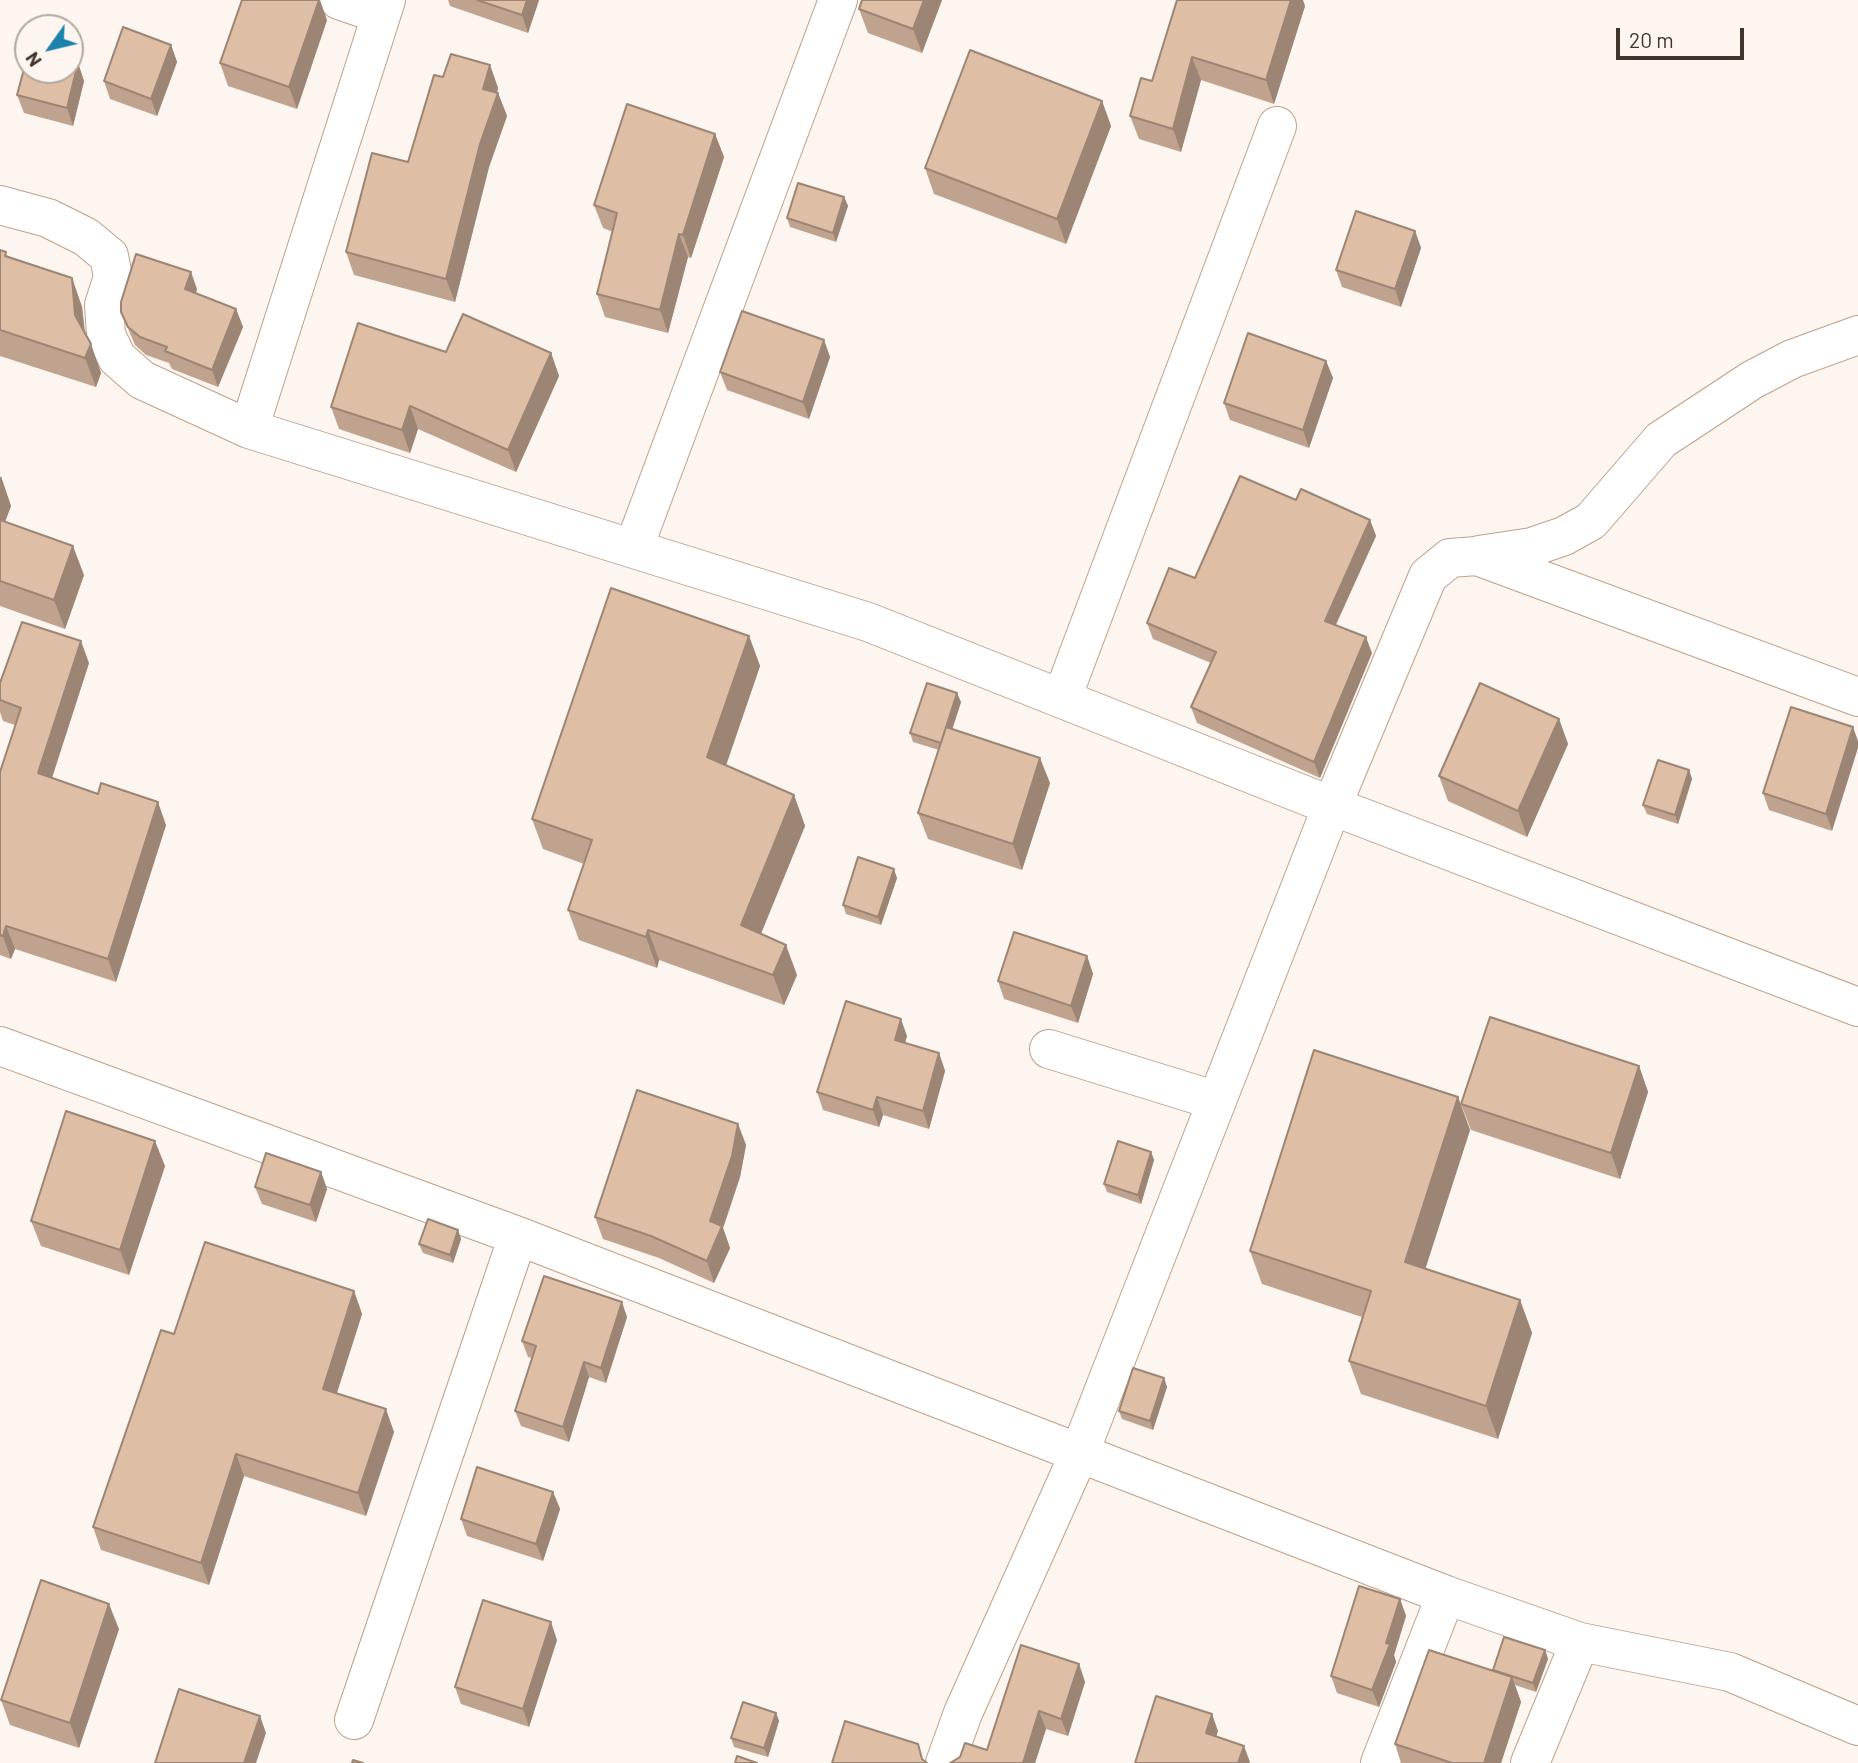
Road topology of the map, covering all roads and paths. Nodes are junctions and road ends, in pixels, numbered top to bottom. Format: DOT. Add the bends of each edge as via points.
graph roads {
  1 [pos="339,0"];
  2 [pos="838,0"];
  3 [pos="383,7"];
  4 [pos="1277,125"];
  5 [pos="0,205"];
  6 [pos="1858,335"];
  7 [pos="249,429"];
  8 [pos="634,547"];
  9 [pos="1477,556"];
  10 [pos="1858,697"];
  11 [pos="1062,698"];
  12 [pos="1332,806"];
  13 [pos="1858,1007"];
  14 [pos="0,1046"];
  15 [pos="1049,1049"];
  16 [pos="1217,1101"];
  17 [pos="518,1236"];
  18 [pos="1079,1454"];
  19 [pos="1446,1595"];
  20 [pos="1580,1642"];
  21 [pos="355,1720"];
  22 [pos="1858,1726"];
  23 [pos="945,1763"];
  24 [pos="1380,1763"];
  25 [pos="1530,1763"];
  1 -- 3 [label="street"];
  2 -- 8 [label="street"];
  3 -- 7 [label="street"];
  4 -- 11 [label="street"];
  5 -- 7 [label="street" via="48,218 86,237 109,256 113,277 104,304 106,335 117,358 142,380"];
  6 -- 9 [label="street" via="1792,359 1752,380 1661,440 1591,521 1532,547"];
  7 -- 8 [label="street"];
  8 -- 11 [label="street" via="868,622"];
  9 -- 10 [label="street"];
  9 -- 12 [label="street" via="1450,558 1428,576"];
  11 -- 12 [label="street"];
  12 -- 13 [label="street"];
  12 -- 16 [label="street"];
  14 -- 17 [label="street"];
  15 -- 16 [label="street"];
  16 -- 18 [label="street"];
  17 -- 18 [label="street"];
  17 -- 21 [label="street"];
  18 -- 19 [label="street"];
  18 -- 23 [label="street"];
  19 -- 20 [label="street"];
  19 -- 24 [label="street"];
  20 -- 22 [label="street" via="1730,1672"];
  20 -- 25 [label="street"];
}
